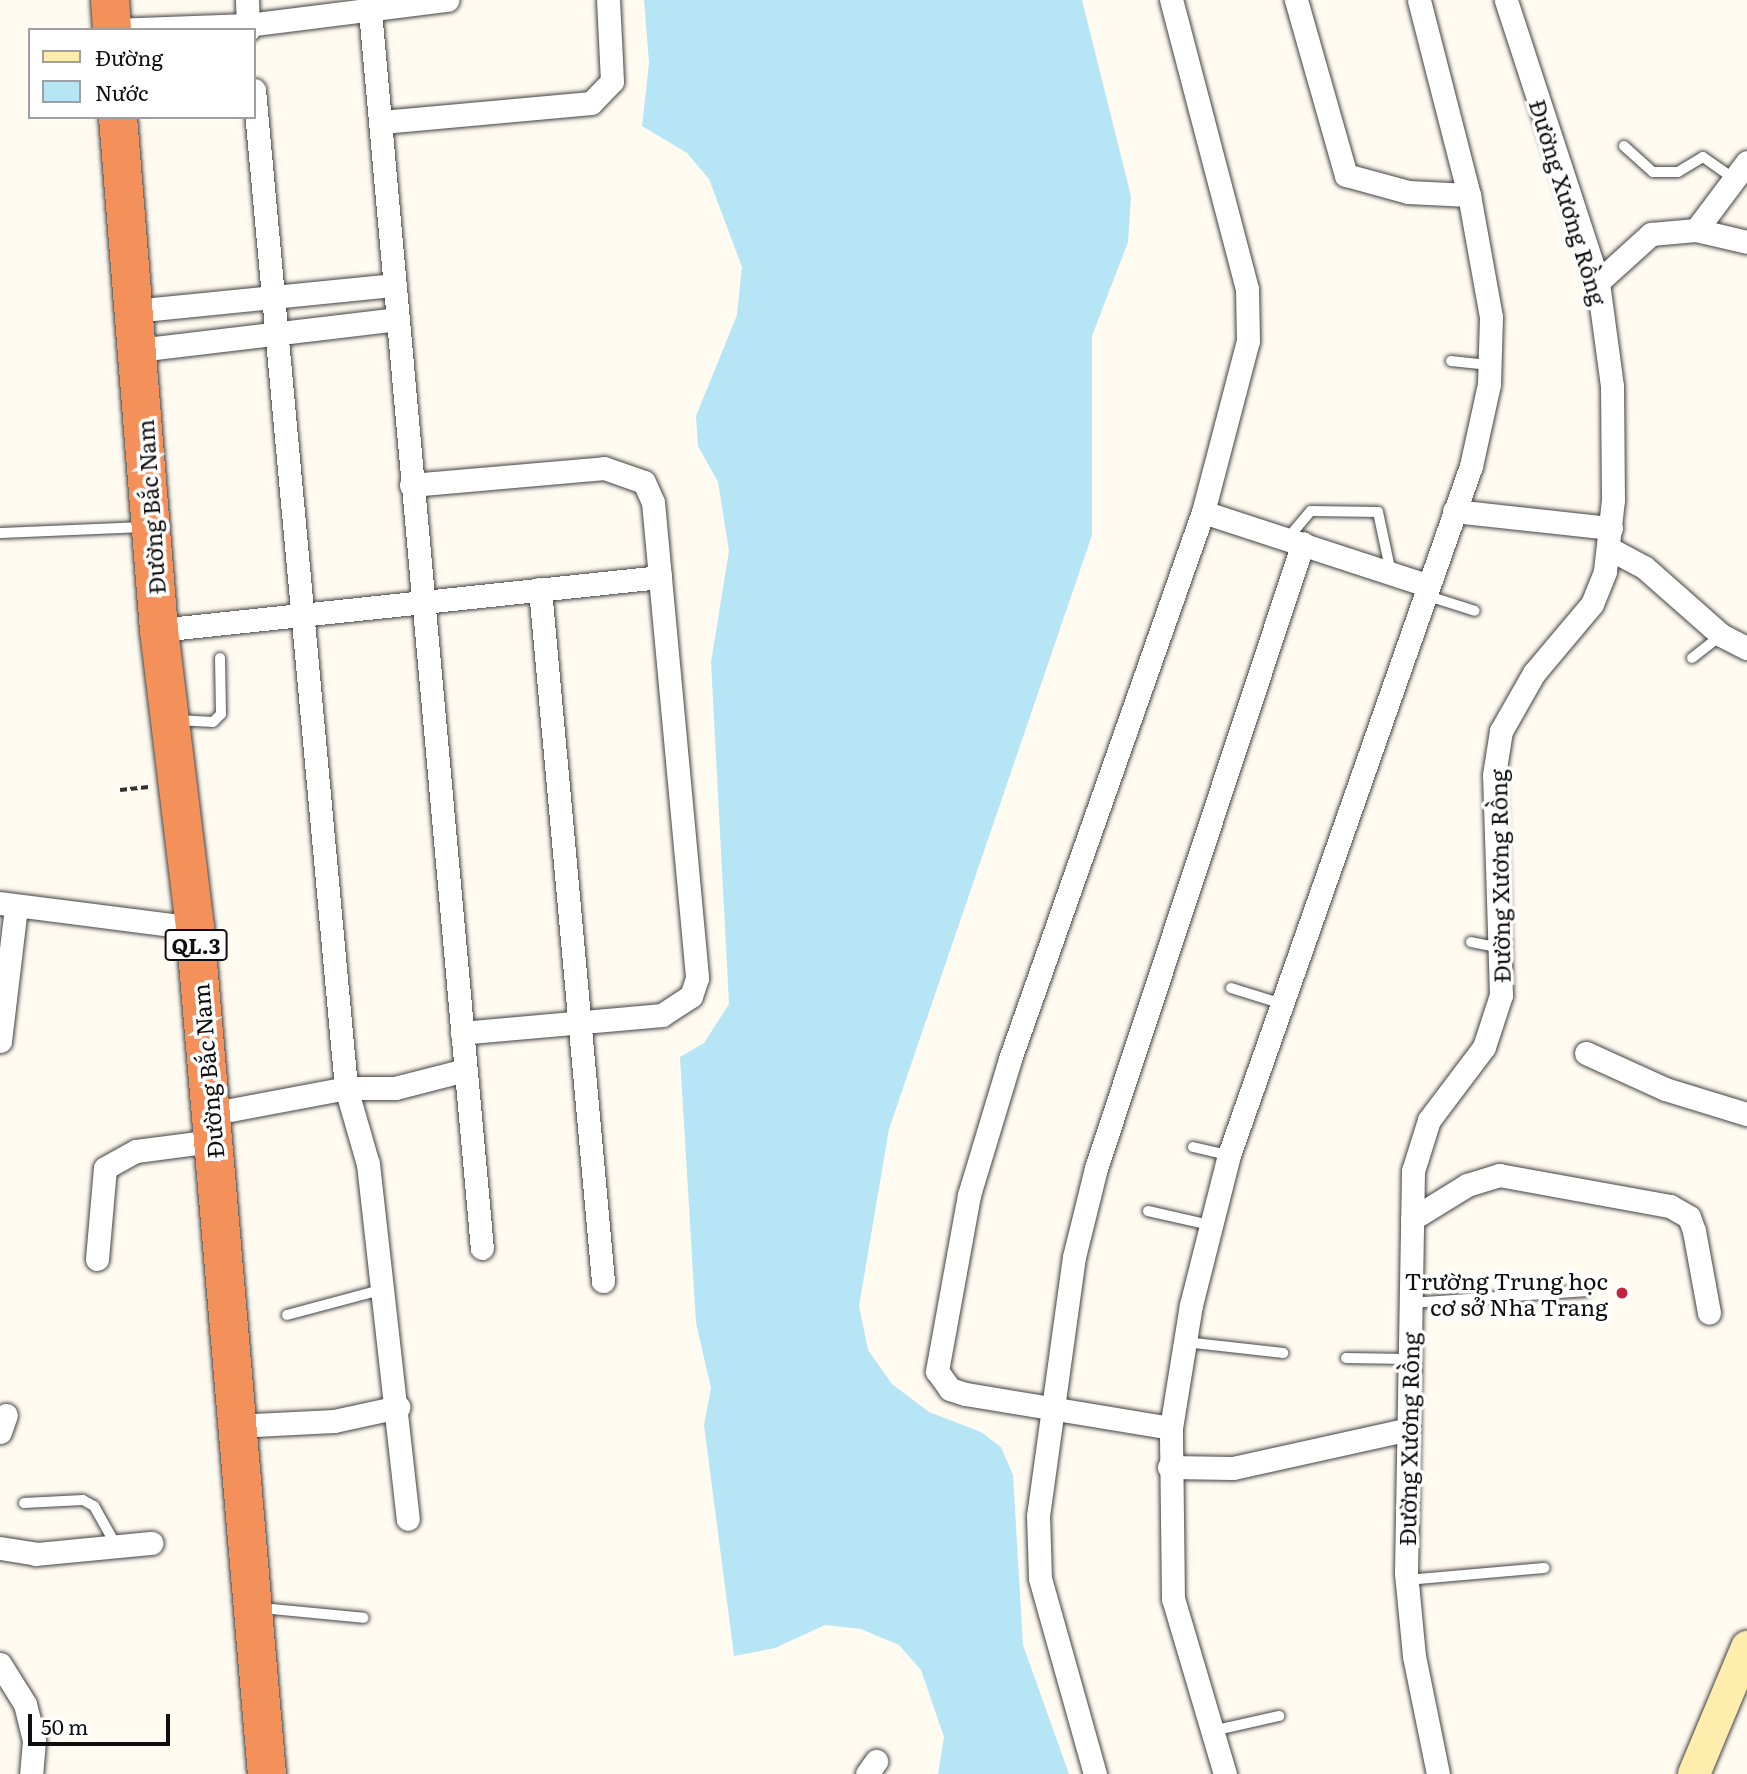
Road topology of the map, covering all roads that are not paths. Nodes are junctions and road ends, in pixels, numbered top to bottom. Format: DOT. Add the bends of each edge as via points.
graph roads {
  1 [pos="110,0"];
  2 [pos="247,0"];
  3 [pos="447,0"];
  4 [pos="608,0"];
  5 [pos="1171,0"];
  6 [pos="1296,0"];
  7 [pos="1419,0"];
  8 [pos="1506,0"];
  9 [pos="370,4"];
  10 [pos="248,27"];
  11 [pos="112,28"];
  12 [pos="203,28"];
  13 [pos="256,112"];
  14 [pos="118,119"];
  15 [pos="382,122"];
  16 [pos="1625,146"];
  17 [pos="1741,171"];
  18 [pos="1469,195"];
  19 [pos="1696,230"];
  20 [pos="1747,242"];
  21 [pos="1598,282"];
  22 [pos="395,285"];
  23 [pos="273,297"];
  24 [pos="132,311"];
  25 [pos="398,319"];
  26 [pos="277,332"];
  27 [pos="138,350"];
  28 [pos="1451,361"];
  29 [pos="1490,366"];
  30 [pos="411,485"];
  31 [pos="1454,511"];
  32 [pos="1203,512"];
  33 [pos="151,527"];
  34 [pos="0,533"];
  35 [pos="1611,538"];
  36 [pos="1296,540"];
  37 [pos="1391,573"];
  38 [pos="660,577"];
  39 [pos="540,589"];
  40 [pos="1426,590"];
  41 [pos="420,601"];
  42 [pos="1475,611"];
  43 [pos="303,615"];
  44 [pos="159,630"];
  45 [pos="1721,635"];
  46 [pos="1747,648"];
  47 [pos="220,658"];
  48 [pos="1692,658"];
  49 [pos="170,720"];
  50 [pos="8,905"];
  51 [pos="195,928"];
  52 [pos="1471,942"];
  53 [pos="1504,948"];
  54 [pos="1231,988"];
  55 [pos="1282,1004"];
  56 [pos="580,1024"];
  57 [pos="463,1033"];
  58 [pos="0,1041"];
  59 [pos="1586,1053"];
  60 [pos="465,1070"];
  61 [pos="346,1088"];
  62 [pos="1747,1114"];
  63 [pos="211,1127"];
  64 [pos="1193,1147"];
  65 [pos="1229,1155"];
  66 [pos="1148,1211"];
  67 [pos="1412,1219"];
  68 [pos="1210,1225"];
  69 [pos="482,1248"];
  70 [pos="97,1259"];
  71 [pos="603,1280"];
  72 [pos="384,1289"];
  73 [pos="1587,1291"];
  74 [pos="1411,1303"];
  75 [pos="1709,1313"];
  76 [pos="287,1315"];
  77 [pos="1185,1342"];
  78 [pos="1283,1353"];
  79 [pos="1346,1358"];
  80 [pos="1408,1359"];
  81 [pos="398,1406"];
  82 [pos="1051,1408"];
  83 [pos="234,1426"];
  84 [pos="1171,1427"];
  85 [pos="1405,1430"];
  86 [pos="1169,1466"];
  87 [pos="24,1503"];
  88 [pos="408,1519"];
  89 [pos="151,1543"];
  90 [pos="117,1547"];
  91 [pos="1,1550"];
  92 [pos="1544,1568"];
  93 [pos="1406,1580"];
  94 [pos="251,1607"];
  95 [pos="364,1618"];
  96 [pos="1747,1647"];
  97 [pos="0,1665"];
  98 [pos="1740,1683"];
  99 [pos="1279,1716"];
  100 [pos="1212,1731"];
  101 [pos="31,1774"];
  102 [pos="267,1774"];
  103 [pos="1095,1774"];
  104 [pos="1225,1774"];
  105 [pos="1438,1774"];
  106 [pos="1694,1774"];
  1 -- 11 [label="highway"];
  2 -- 10 [label="street"];
  3 -- 9 [label="street"];
  4 -- 15 [label="street" via="612,81 591,103"];
  5 -- 32 [label="street" via="1247,289 1248,341"];
  6 -- 18 [label="street" via="1346,175 1408,192"];
  7 -- 18 [label="street"];
  8 -- 21 [label="street, Đường Xương Rồng"];
  9 -- 10 [label="street"];
  9 -- 15 [label="street"];
  10 -- 12 [label="street"];
  13 -- 23 [label="street"];
  14 -- 24 [label="highway, Đường Bắc Nam / QL.3"];
  15 -- 22 [label="street"];
  16 -- 17 [label="lane" via="1653,172 1678,172 1703,157"];
  17 -- 19 [label="street"];
  18 -- 29 [label="street" via="1491,317"];
  19 -- 20 [label="street"];
  19 -- 21 [label="street" via="1651,234"];
  21 -- 35 [label="street, Đường Xương Rồng" via="1612,386"];
  22 -- 23 [label="street"];
  22 -- 25 [label="street"];
  23 -- 24 [label="street"];
  23 -- 26 [label="street"];
  24 -- 27 [label="highway, Đường Bắc Nam / QL.3"];
  25 -- 26 [label="street"];
  25 -- 30 [label="street"];
  26 -- 27 [label="street"];
  26 -- 43 [label="street"];
  27 -- 33 [label="highway, Đường Bắc Nam / QL.3"];
  28 -- 29 [label="lane"];
  29 -- 31 [label="street" via="1471,466"];
  30 -- 38 [label="street" via="604,468 629,473 643,482 653,502"];
  30 -- 41 [label="street"];
  31 -- 35 [label="street"];
  31 -- 40 [label="street"];
  32 -- 36 [label="street"];
  32 -- 82 [label="street" via="1010,1059 969,1195 938,1346 937,1371 950,1389"];
  33 -- 34 [label="lane"];
  33 -- 44 [label="highway, Đường Bắc Nam / QL.3"];
  35 -- 45 [label="street"];
  35 -- 53 [label="street, Đường Xương Rồng" via="1592,604 1534,673 1501,731 1494,787"];
  36 -- 37 [label="street"];
  36 -- 37 [label="lane" via="1311,511 1378,512"];
  36 -- 82 [label="street" via="1096,1168 1074,1257"];
  37 -- 40 [label="street"];
  38 -- 39 [label="street"];
  38 -- 56 [label="street" via="697,978 691,996 662,1016"];
  39 -- 41 [label="street"];
  39 -- 56 [label="street"];
  40 -- 42 [label="lane"];
  40 -- 55 [label="street"];
  41 -- 43 [label="street"];
  41 -- 57 [label="street"];
  43 -- 44 [label="street"];
  43 -- 61 [label="street"];
  44 -- 49 [label="highway, Đường Bắc Nam / QL.3"];
  45 -- 46 [label="street"];
  45 -- 48 [label="lane"];
  47 -- 49 [label="lane" via="220,714 213,722"];
  49 -- 51 [label="highway, Đường Bắc Nam / QL.3"];
  50 -- 51 [label="street"];
  50 -- 58 [label="street"];
  51 -- 63 [label="highway, Đường Bắc Nam / QL.3"];
  52 -- 53 [label="lane"];
  53 -- 67 [label="street, Đường Xương Rồng" via="1494,1026 1419,1145"];
  54 -- 55 [label="lane"];
  55 -- 65 [label="street"];
  56 -- 57 [label="street"];
  56 -- 71 [label="street"];
  57 -- 60 [label="street"];
  59 -- 62 [label="street" via="1665,1089"];
  60 -- 61 [label="street" via="395,1088"];
  60 -- 69 [label="street"];
  61 -- 63 [label="street"];
  61 -- 72 [label="street" via="368,1164"];
  63 -- 70 [label="street" via="136,1152 105,1168"];
  63 -- 83 [label="highway, Đường Bắc Nam / QL.3"];
  64 -- 65 [label="lane"];
  65 -- 68 [label="street"];
  66 -- 68 [label="lane"];
  67 -- 74 [label="street, Đường Xương Rồng"];
  67 -- 75 [label="street" via="1466,1185 1499,1175 1670,1206 1689,1217"];
  68 -- 77 [label="street"];
  72 -- 76 [label="lane"];
  72 -- 81 [label="street"];
  73 -- 74 [label="lane"];
  74 -- 80 [label="street, Đường Xương Rồng"];
  77 -- 78 [label="lane"];
  77 -- 84 [label="street"];
  79 -- 80 [label="lane"];
  80 -- 85 [label="street, Đường Xương Rồng"];
  81 -- 83 [label="street" via="334,1421"];
  81 -- 88 [label="street"];
  82 -- 84 [label="street"];
  82 -- 103 [label="street" via="1038,1516 1040,1578"];
  83 -- 94 [label="highway, Đường Bắc Nam / QL.3"];
  84 -- 86 [label="street"];
  85 -- 86 [label="street" via="1233,1468"];
  85 -- 93 [label="street, Đường Xương Rồng"];
  86 -- 100 [label="street" via="1173,1599"];
  87 -- 90 [label="lane" via="83,1500 94,1506"];
  89 -- 90 [label="street"];
  90 -- 91 [label="street" via="36,1554"];
  92 -- 93 [label="lane"];
  93 -- 105 [label="street, Đường Xương Rồng"];
  94 -- 95 [label="lane"];
  94 -- 102 [label="highway, Đường Bắc Nam / QL.3"];
  96 -- 98 [label="street"];
  97 -- 101 [label="street" via="25,1704 34,1741"];
  98 -- 106 [label="street"];
  99 -- 100 [label="lane"];
  100 -- 104 [label="street"];
}
